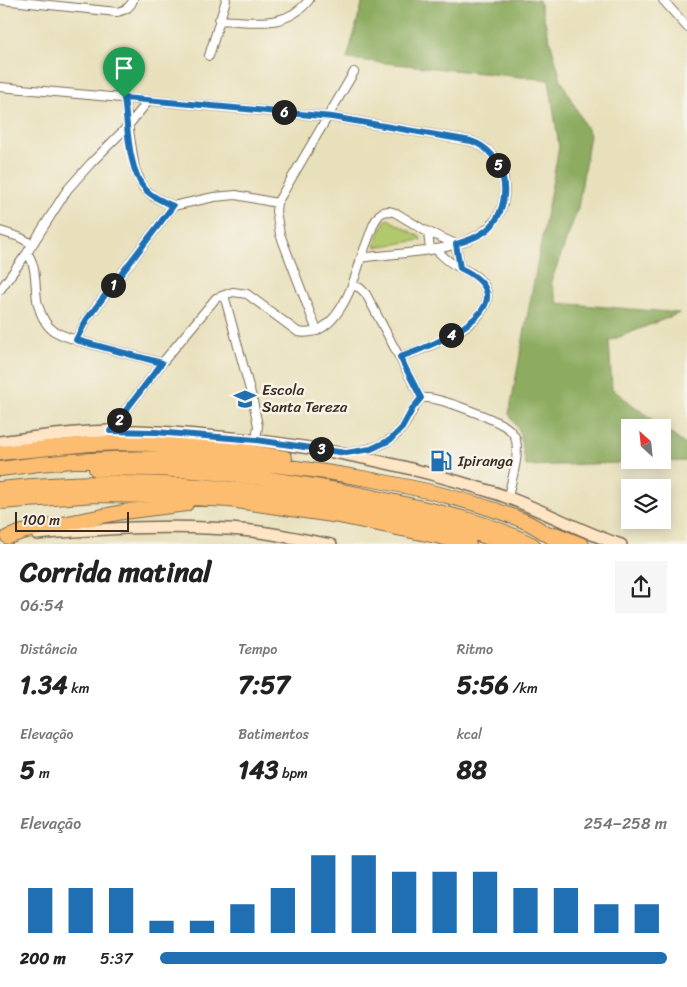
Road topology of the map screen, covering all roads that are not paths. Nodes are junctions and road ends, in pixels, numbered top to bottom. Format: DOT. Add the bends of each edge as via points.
graph roads {
  1 [pos="2,0"];
  2 [pos="133,0"];
  3 [pos="226,0"];
  4 [pos="309,0"];
  5 [pos="663,0"];
  6 [pos="46,2"];
  7 [pos="219,20"];
  8 [pos="687,26"];
  9 [pos="209,56"];
  10 [pos="354,72"];
  11 [pos="0,87"];
  12 [pos="124,98"];
  13 [pos="148,100"];
  14 [pos="326,117"];
  15 [pos="128,126"];
  16 [pos="277,202"];
  17 [pos="173,206"];
  18 [pos="0,231"];
  19 [pos="428,232"];
  20 [pos="32,244"];
  21 [pos="456,244"];
  22 [pos="433,250"];
  23 [pos="27,254"];
  24 [pos="361,258"];
  25 [pos="460,268"];
  26 [pos="352,285"];
  27 [pos="0,290"];
  28 [pos="224,295"];
  29 [pos="317,331"];
  30 [pos="76,340"];
  31 [pos="400,357"];
  32 [pos="162,363"];
  33 [pos="421,398"];
  34 [pos="110,431"];
  35 [pos="256,440"];
  36 [pos="0,442"];
  37 [pos="0,453"];
  38 [pos="346,453"];
  39 [pos="0,470"];
  40 [pos="319,470"];
  41 [pos="0,489"];
  42 [pos="508,498"];
  43 [pos="230,500"];
  44 [pos="0,502"];
  45 [pos="526,522"];
  46 [pos="4,537"];
  47 [pos="331,544"];
  48 [pos="469,544"];
  49 [pos="508,544"];
  50 [pos="533,544"];
  51 [pos="563,544"];
  52 [pos="582,544"];
  53 [pos="621,544"];
  1 -- 6 [label="street"];
  2 -- 6 [label="street" via="127,9 117,12"];
  3 -- 7 [label="street"];
  4 -- 7 [label="street" via="302,9 274,22"];
  5 -- 8 [label="street"];
  7 -- 9 [label="street"];
  10 -- 14 [label="street"];
  11 -- 12 [label="street"];
  12 -- 13 [label="street"];
  12 -- 15 [label="street"];
  13 -- 14 [label="street"];
  13 -- 15 [label="street"];
  14 -- 16 [label="street"];
  14 -- 21 [label="street" via="471,141 490,151 504,179 500,211 482,234"];
  15 -- 17 [label="street" via="135,169 143,187 154,197"];
  15 -- 20 [label="street" via="67,190"];
  16 -- 17 [label="street" via="236,195"];
  16 -- 29 [label="street" via="280,234"];
  17 -- 30 [label="street" via="87,319"];
  18 -- 20 [label="street"];
  19 -- 21 [label="street"];
  19 -- 22 [label="street"];
  19 -- 24 [label="street" via="396,213 383,212 374,223"];
  20 -- 23 [label="street"];
  21 -- 22 [label="street"];
  21 -- 25 [label="street"];
  22 -- 24 [label="street"];
  22 -- 25 [label="street"];
  23 -- 27 [label="street"];
  23 -- 30 [label="street" via="32,263 42,318 56,332"];
  24 -- 26 [label="street"];
  25 -- 31 [label="street" via="483,283 488,296 484,308 460,330"];
  26 -- 29 [label="street" via="332,320"];
  26 -- 31 [label="street" via="366,294"];
  28 -- 29 [label="street" via="233,292 247,294 298,332"];
  28 -- 32 [label="street" via="211,303"];
  28 -- 35 [label="street" via="253,401 258,426"];
  30 -- 32 [label="street"];
  31 -- 33 [label="street"];
  32 -- 34 [label="street"];
  33 -- 38 [label="street" via="402,428 390,440 371,449"];
  33 -- 42 [label="street" via="439,400 510,429 516,439 517,451"];
  34 -- 35 [label="main road"];
  34 -- 36 [label="main road"];
  35 -- 38 [label="main road"];
  37 -- 40 [label="highway" via="90,444 217,447 295,460"];
  38 -- 42 [label="main road" via="432,474"];
  39 -- 40 [label="highway" via="41,463 131,458 241,462"];
  39 -- 50 [label="highway" via="155,469 262,477 322,486 445,513"];
  40 -- 45 [label="highway" via="430,490"];
  41 -- 49 [label="highway" via="114,482 236,488 416,518"];
  42 -- 53 [label="main road" via="579,530"];
  43 -- 44 [label="highway" via="96,495"];
  43 -- 46 [label="highway" via="215,505 155,507"];
  43 -- 48 [label="highway" via="339,516"];
  45 -- 51 [label="highway"];
  45 -- 52 [label="highway"];
  46 -- 47 [label="main road" via="93,529 195,528 252,531"];
}
